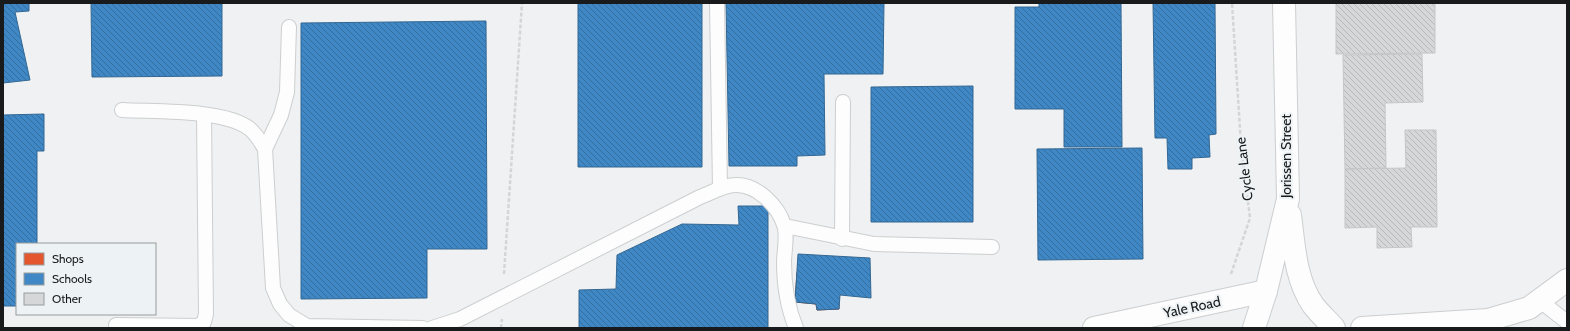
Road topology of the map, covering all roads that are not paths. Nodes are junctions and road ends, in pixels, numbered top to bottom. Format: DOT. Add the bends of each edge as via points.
graph roads {
  1 [pos="718,3"];
  2 [pos="1284,3"];
  3 [pos="289,27"];
  4 [pos="843,102"];
  5 [pos="122,110"];
  6 [pos="204,115"];
  7 [pos="265,149"];
  8 [pos="720,189"];
  9 [pos="1288,200"];
  10 [pos="785,226"];
  11 [pos="842,239"];
  12 [pos="992,247"];
  13 [pos="1567,280"];
  14 [pos="1266,291"];
  15 [pos="1539,300"];
  16 [pos="1567,322"];
  17 [pos="116,325"];
  18 [pos="423,328"];
  19 [pos="432,328"];
  20 [pos="796,328"];
  21 [pos="1094,328"];
  22 [pos="1254,328"];
  23 [pos="1334,328"];
  24 [pos="1362,328"];
  1 -- 8 [label="lane"];
  2 -- 9 [label="main road, Jorissen Street"];
  3 -- 7 [label="lane" via="287,92 281,115"];
  4 -- 11 [label="lane"];
  5 -- 6 [label="lane"];
  6 -- 7 [label="lane" via="230,119 249,128"];
  6 -- 17 [label="lane" via="204,322 198,326"];
  7 -- 18 [label="lane" via="273,288 280,304 289,315 308,326"];
  8 -- 10 [label="lane" via="734,184 756,191 774,207"];
  8 -- 19 [label="lane" via="460,319"];
  9 -- 14 [label="main road, Jorissen Street"];
  9 -- 23 [label="main road" via="1296,261 1302,284 1313,305"];
  10 -- 11 [label="lane"];
  10 -- 20 [label="lane" via="785,288 788,310"];
  11 -- 12 [label="lane" via="888,245"];
  13 -- 15 [label="main road"];
  14 -- 21 [label="main road, Yale Road"];
  14 -- 22 [label="main road, Jorissen Street"];
  15 -- 16 [label="lane"];
  15 -- 24 [label="main road" via="1529,308 1488,320"];
}
